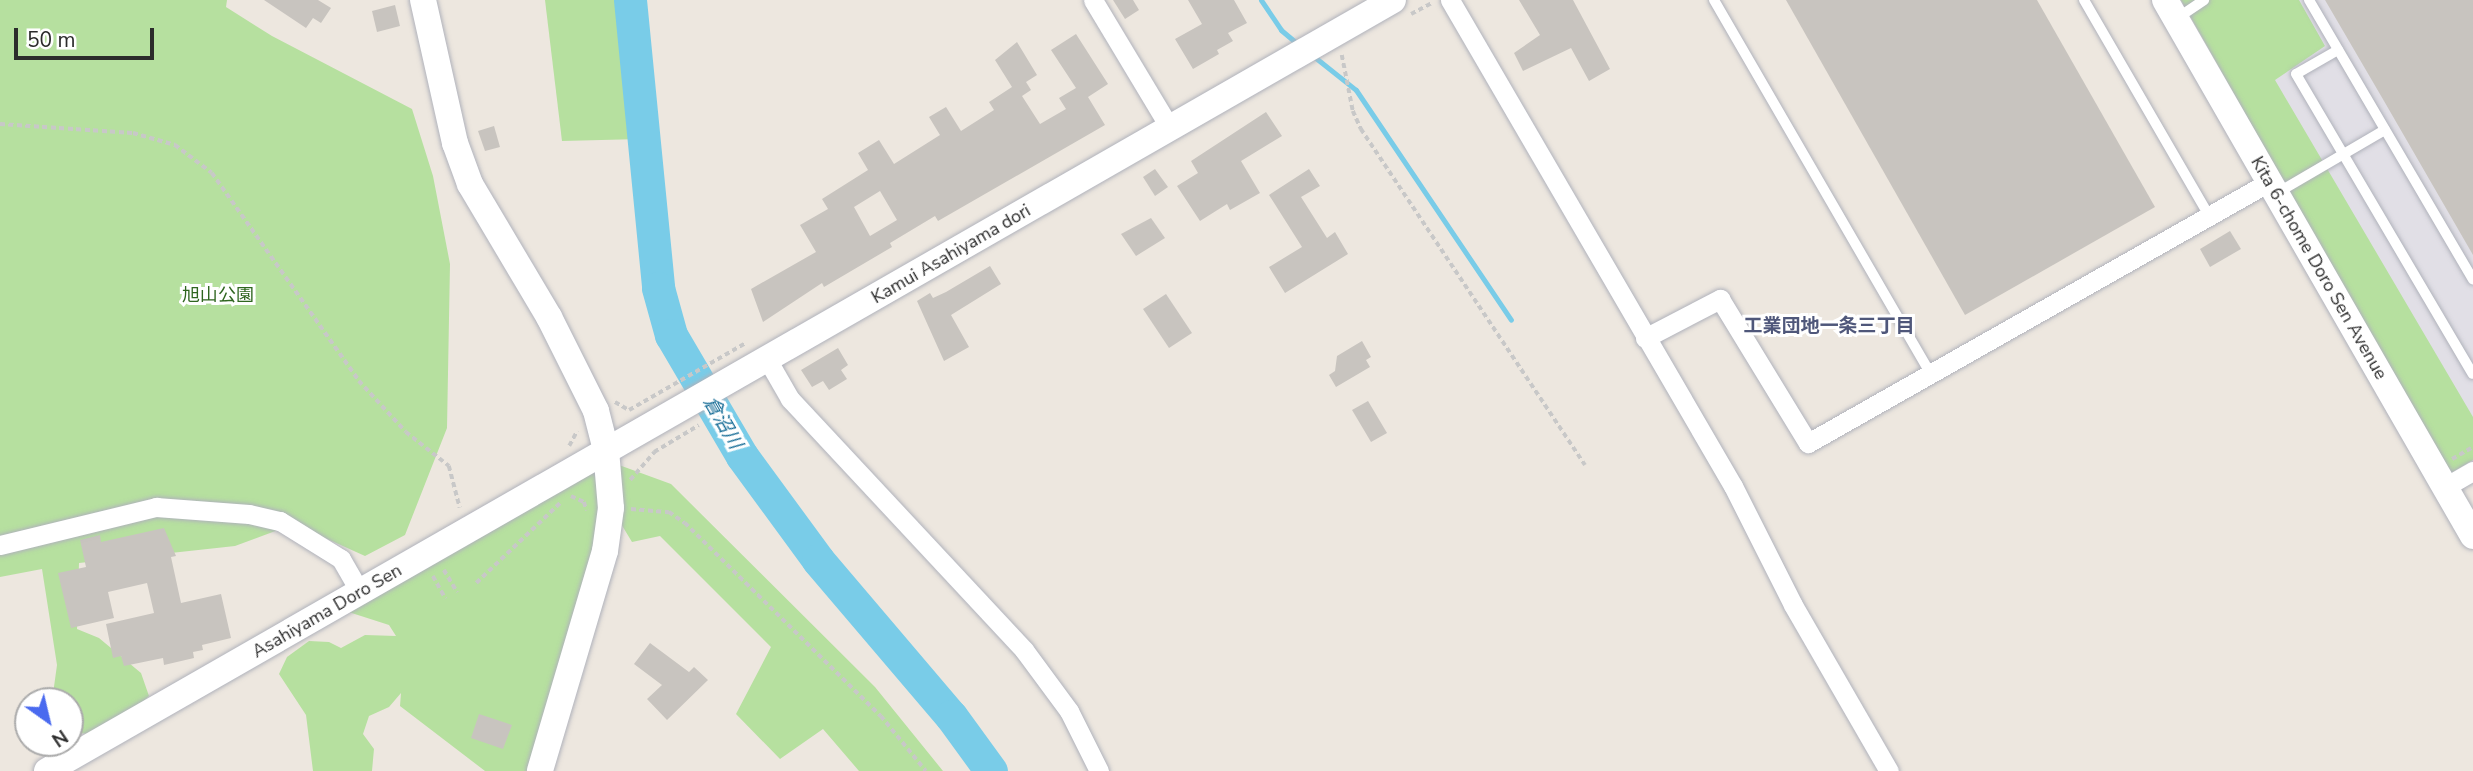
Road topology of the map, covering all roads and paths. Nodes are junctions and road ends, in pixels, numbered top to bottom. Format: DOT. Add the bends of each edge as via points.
graph roads {
  1 [pos="423,0"];
  2 [pos="1093,0"];
  3 [pos="1393,0"];
  4 [pos="1450,0"];
  5 [pos="1714,0"];
  6 [pos="2084,0"];
  7 [pos="2204,0"];
  8 [pos="2309,0"];
  9 [pos="2171,10"];
  10 [pos="1317,44"];
  11 [pos="2338,50"];
  12 [pos="0,124"];
  13 [pos="1170,128"];
  14 [pos="2385,130"];
  15 [pos="2343,154"];
  16 [pos="2273,188"];
  17 [pos="2209,216"];
  18 [pos="2473,279"];
  19 [pos="1645,338"];
  20 [pos="767,359"];
  21 [pos="735,363"];
  22 [pos="1931,374"];
  23 [pos="2473,374"];
  24 [pos="635,420"];
  25 [pos="2473,447"];
  26 [pos="607,450"];
  27 [pos="2450,460"];
  28 [pos="1586,465"];
  29 [pos="2473,471"];
  30 [pos="2445,487"];
  31 [pos="566,495"];
  32 [pos="611,508"];
  33 [pos="475,526"];
  34 [pos="2473,536"];
  35 [pos="0,545"];
  36 [pos="476,583"];
  37 [pos="360,592"];
  38 [pos="47,771"];
  39 [pos="540,771"];
  40 [pos="926,771"];
  41 [pos="1099,771"];
  42 [pos="1889,771"];
  1 -- 26 [label="street" via="454,143 470,184 555,329 596,411"];
  2 -- 13 [label="street"];
  3 -- 10 [label="street, Kamui Asahiyama dori"];
  4 -- 19 [label="street"];
  5 -- 22 [label="lane"];
  6 -- 17 [label="lane"];
  7 -- 9 [label="lane"];
  8 -- 11 [label="lane"];
  9 -- 16 [label="street, Kita 6-chome Doro Sen Avenue"];
  10 -- 13 [label="street, Kamui Asahiyama dori"];
  10 -- 28 [label="path" via="1362,129"];
  11 -- 14 [label="lane"];
  11 -- 15 [label="lane" via="2296,74"];
  12 -- 33 [label="path" via="133,133 175,145 212,173 359,381 406,432 449,466 458,507"];
  13 -- 20 [label="street, Kamui Asahiyama dori"];
  14 -- 15 [label="lane"];
  14 -- 18 [label="lane"];
  15 -- 16 [label="lane"];
  15 -- 23 [label="lane"];
  16 -- 17 [label="street"];
  16 -- 30 [label="street, Kita 6-chome Doro Sen Avenue"];
  17 -- 22 [label="street"];
  19 -- 22 [label="street" via="1720,299 1808,443"];
  19 -- 42 [label="street" via="1733,486 1793,605"];
  20 -- 21 [label="street, Kamui Asahiyama dori"];
  20 -- 41 [label="street" via="790,399 1024,650 1069,711"];
  21 -- 24 [label="street, Kamui Asahiyama dori"];
  21 -- 24 [label="path"];
  24 -- 26 [label="street, Kamui Asahiyama dori"];
  25 -- 27 [label="path"];
  26 -- 32 [label="street"];
  26 -- 33 [label="street, Asahiyama Doro Sen"];
  29 -- 30 [label="street"];
  30 -- 34 [label="street, Kita 6-chome Doro Sen Avenue"];
  31 -- 36 [label="path" via="553,514"];
  32 -- 39 [label="street" via="604,551"];
  32 -- 40 [label="path" via="669,512 685,523 881,716"];
  33 -- 37 [label="street, Asahiyama Doro Sen"];
  35 -- 37 [label="street" via="156,507 249,514 280,521 341,558"];
  37 -- 38 [label="street, Asahiyama Doro Sen"];
}
